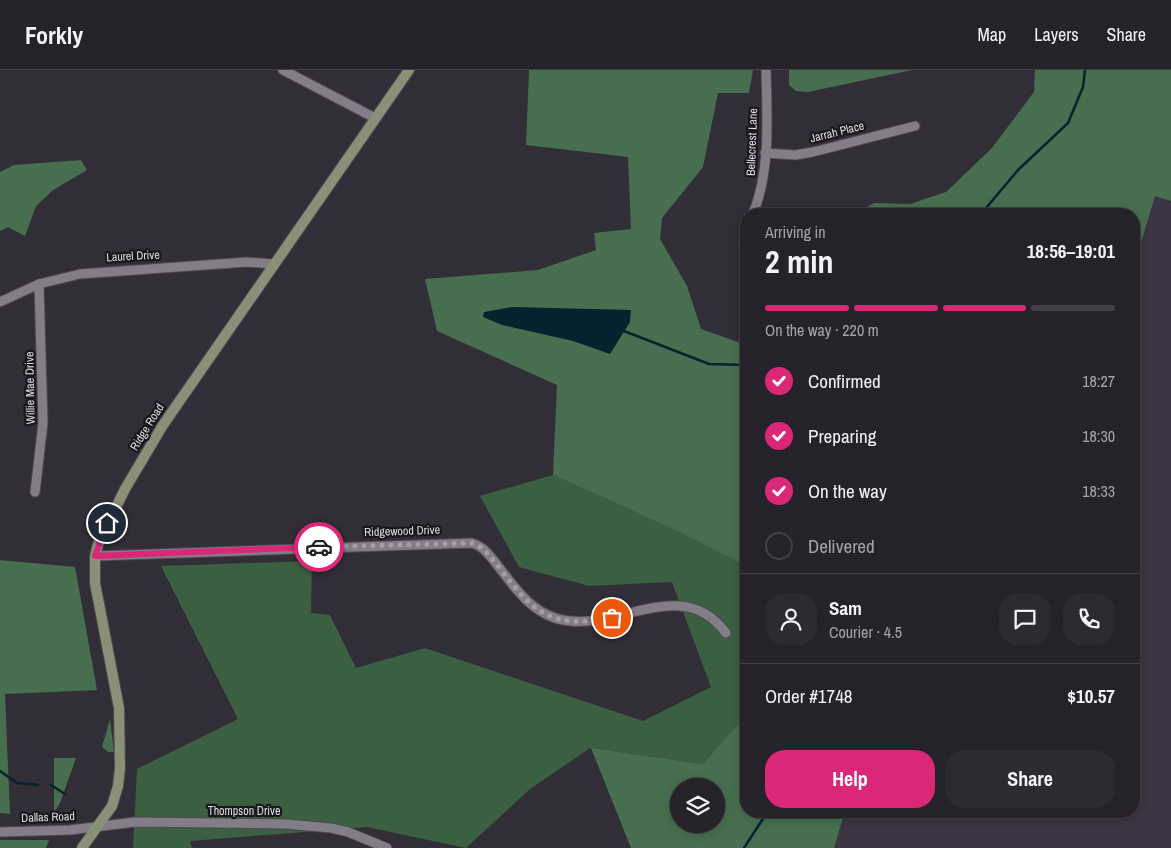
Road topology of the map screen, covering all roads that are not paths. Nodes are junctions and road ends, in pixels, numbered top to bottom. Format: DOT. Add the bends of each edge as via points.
graph roads {
  1 [pos="283,70"];
  2 [pos="409,70"];
  3 [pos="766,70"];
  4 [pos="375,118"];
  5 [pos="914,126"];
  6 [pos="765,152"];
  7 [pos="755,208"];
  8 [pos="273,264"];
  9 [pos="39,284"];
  10 [pos="0,302"];
  11 [pos="35,492"];
  12 [pos="95,556"];
  13 [pos="726,633"];
  14 [pos="98,826"];
  15 [pos="0,832"];
  16 [pos="82,848"];
  17 [pos="386,848"];
  1 -- 4 [label="street"];
  2 -- 4 [label="street, Ridge Road"];
  3 -- 6 [label="street, Bellecrest Lane"];
  4 -- 8 [label="street, Ridge Road"];
  5 -- 6 [label="street, Jarrah Place" via="813,152"];
  6 -- 7 [label="street, Bellecrest Lane" via="764,179"];
  8 -- 9 [label="street, Laurel Drive" via="247,262 106,270"];
  8 -- 12 [label="street, Ridge Road" via="144,454 107,523"];
  9 -- 10 [label="street, Laurel Drive"];
  9 -- 11 [label="street, Willie Mae Drive" via="44,423"];
  12 -- 13 [label="street, Ridgewood Drive" via="472,543 485,550 530,604 554,618 570,622 594,620 663,606 679,606 712,618"];
  12 -- 14 [label="street, Ridge Road" via="96,594 116,687 121,751 116,796"];
  14 -- 15 [label="street, Dallas Road"];
  14 -- 16 [label="street, Ridge Road"];
  14 -- 17 [label="street, Thompson Drive" via="134,822 317,826 348,832"];
}
